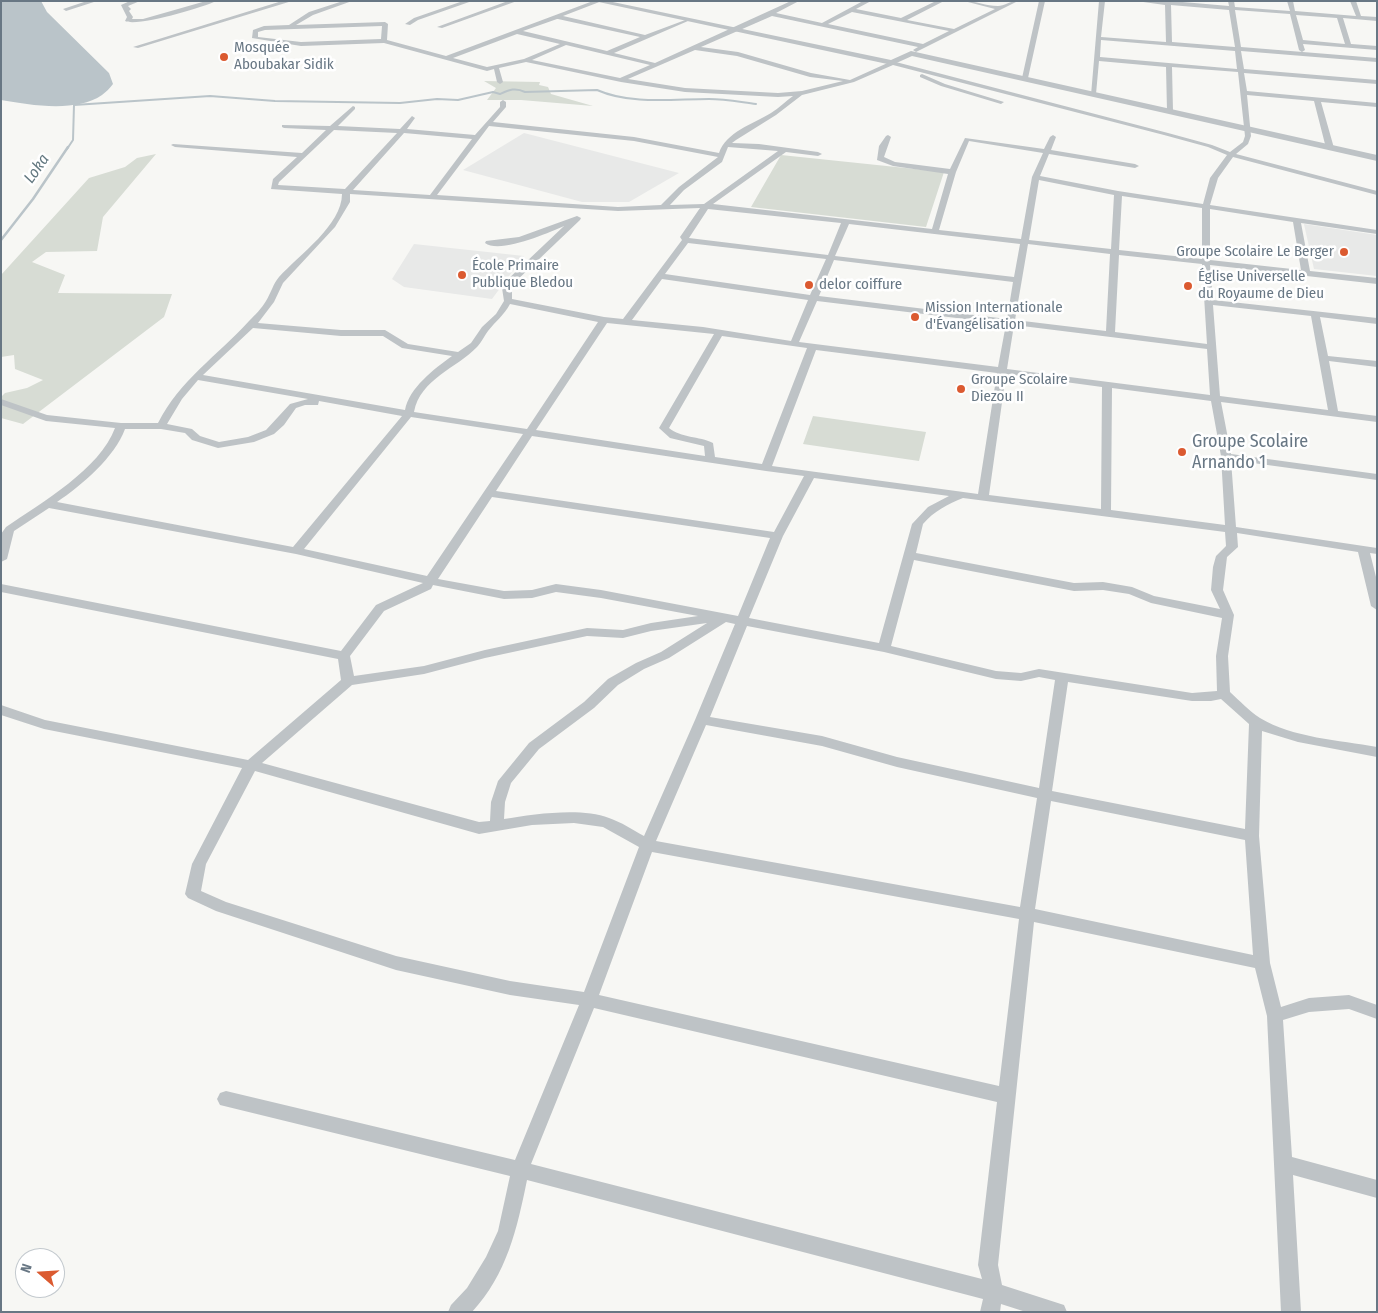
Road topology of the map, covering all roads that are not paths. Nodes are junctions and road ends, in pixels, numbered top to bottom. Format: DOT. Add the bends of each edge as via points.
graph roads {
  1 [pos="94,1"];
  2 [pos="137,1"];
  3 [pos="213,1"];
  4 [pos="289,1"];
  5 [pos="349,1"];
  6 [pos="469,1"];
  7 [pos="514,1"];
  8 [pos="598,1"];
  9 [pos="796,1"];
  10 [pos="868,1"];
  11 [pos="941,1"];
  12 [pos="966,1"];
  13 [pos="1015,1"];
  14 [pos="1042,1"];
  15 [pos="1102,1"];
  16 [pos="1139,1"];
  17 [pos="1290,1"];
  18 [pos="1353,1"];
  19 [pos="1168,2"];
  20 [pos="1232,5"];
  21 [pos="999,8"];
  22 [pos="66,9"];
  23 [pos="851,10"];
  24 [pos="1293,13"];
  25 [pos="771,14"];
  26 [pos="1339,16"];
  27 [pos="558,17"];
  28 [pos="1359,18"];
  29 [pos="1377,19"];
  30 [pos="686,20"];
  31 [pos="902,20"];
  32 [pos="408,24"];
  33 [pos="822,25"];
  34 [pos="291,27"];
  35 [pos="440,27"];
  36 [pos="735,30"];
  37 [pos="954,31"];
  38 [pos="518,32"];
  39 [pos="646,37"];
  40 [pos="1098,38"];
  41 [pos="384,41"];
  42 [pos="1300,42"];
  43 [pos="566,43"];
  44 [pos="1169,44"];
  45 [pos="923,46"];
  46 [pos="1349,46"];
  47 [pos="136,47"];
  48 [pos="696,48"];
  49 [pos="1377,48"];
  50 [pos="1238,50"];
  51 [pos="610,52"];
  52 [pos="911,53"];
  53 [pos="1304,54"];
  54 [pos="447,58"];
  55 [pos="1096,59"];
  56 [pos="526,60"];
  57 [pos="1376,61"];
  58 [pos="892,63"];
  59 [pos="658,64"];
  60 [pos="1169,65"];
  61 [pos="496,67"];
  62 [pos="912,67"];
  63 [pos="1240,71"];
  64 [pos="1025,78"];
  65 [pos="621,80"];
  66 [pos="852,80"];
  67 [pos="500,82"];
  68 [pos="1377,82"];
  69 [pos="802,93"];
  70 [pos="1244,93"];
  71 [pos="1093,94"];
  72 [pos="1317,100"];
  73 [pos="503,102"];
  74 [pos="1001,102"];
  75 [pos="1377,105"];
  76 [pos="353,108"];
  77 [pos="1170,112"];
  78 [pos="412,118"];
  79 [pos="488,124"];
  80 [pos="284,126"];
  81 [pos="330,129"];
  82 [pos="1246,129"];
  83 [pos="402,131"];
  84 [pos="478,137"];
  85 [pos="888,137"];
  86 [pos="1053,137"];
  87 [pos="725,144"];
  88 [pos="175,145"];
  89 [pos="1330,148"];
  90 [pos="784,150"];
  91 [pos="1046,151"];
  92 [pos="818,154"];
  93 [pos="302,155"];
  94 [pos="1232,155"];
  95 [pos="722,156"];
  96 [pos="1377,158"];
  97 [pos="1135,166"];
  98 [pos="952,172"];
  99 [pos="1036,177"];
  100 [pos="346,193"];
  101 [pos="1118,193"];
  102 [pos="1377,193"];
  103 [pos="431,198"];
  104 [pos="706,206"];
  105 [pos="597,207"];
  106 [pos="664,207"];
  107 [pos="1206,207"];
  108 [pos="577,218"];
  109 [pos="1296,219"];
  110 [pos="846,221"];
  111 [pos="935,231"];
  112 [pos="1377,232"];
  113 [pos="686,240"];
  114 [pos="1024,241"];
  115 [pos="489,244"];
  116 [pos="1114,251"];
  117 [pos="830,258"];
  118 [pos="1206,261"];
  119 [pos="1306,273"];
  120 [pos="659,276"];
  121 [pos="1018,280"];
  122 [pos="1377,281"];
  123 [pos="813,298"];
  124 [pos="508,301"];
  125 [pos="1208,302"];
  126 [pos="1315,314"];
  127 [pos="604,320"];
  128 [pos="1377,321"];
  129 [pos="626,322"];
  130 [pos="1010,322"];
  131 [pos="251,325"];
  132 [pos="719,333"];
  133 [pos="1110,334"];
  134 [pos="794,344"];
  135 [pos="813,346"];
  136 [pos="1211,347"];
  137 [pos="460,355"];
  138 [pos="1323,358"];
  139 [pos="1377,364"];
  140 [pos="1002,371"];
  141 [pos="195,377"];
  142 [pos="1106,384"];
  143 [pos="1215,398"];
  144 [pos="1,402"];
  145 [pos="345,403"];
  146 [pos="409,414"];
  147 [pos="1334,414"];
  148 [pos="1377,419"];
  149 [pos="121,426"];
  150 [pos="150,426"];
  151 [pos="161,426"];
  152 [pos="529,431"];
  153 [pos="116,440"];
  154 [pos="1226,456"];
  155 [pos="710,459"];
  156 [pos="766,468"];
  157 [pos="811,473"];
  158 [pos="1377,477"];
  159 [pos="488,493"];
  160 [pos="964,494"];
  161 [pos="983,498"];
  162 [pos="48,504"];
  163 [pos="1106,511"];
  164 [pos="1232,529"];
  165 [pos="777,536"];
  166 [pos="1363,549"];
  167 [pos="296,550"];
  168 [pos="1377,551"];
  169 [pos="910,556"];
  170 [pos="1,559"];
  171 [pos="430,581"];
  172 [pos="1,588"];
  173 [pos="1377,606"];
  174 [pos="1228,615"];
  175 [pos="726,616"];
  176 [pos="744,620"];
  177 [pos="884,648"];
  178 [pos="344,656"];
  179 [pos="1062,676"];
  180 [pos="348,680"];
  181 [pos="1224,694"];
  182 [pos="1,710"];
  183 [pos="702,720"];
  184 [pos="1256,722"];
  185 [pos="1377,752"];
  186 [pos="251,765"];
  187 [pos="1045,795"];
  188 [pos="497,824"];
  189 [pos="1252,836"];
  190 [pos="647,844"];
  191 [pos="1027,914"];
  192 [pos="1262,963"];
  193 [pos="589,1000"];
  194 [pos="1377,1012"];
  195 [pos="1275,1016"];
  196 [pos="1006,1096"];
  197 [pos="226,1099"];
  198 [pos="1282,1164"];
  199 [pos="520,1170"];
  200 [pos="1377,1189"];
  201 [pos="994,1292"];
  202 [pos="458,1312"];
  203 [pos="990,1312"];
  204 [pos="1057,1312"];
  205 [pos="1291,1312"];
  1 -- 22 [label="street"];
  2 -- 3 [label="street" via="124,6 128,9 128,21 143,21"];
  4 -- 47 [label="street"];
  5 -- 34 [label="street" via="311,12"];
  6 -- 32 [label="street"];
  7 -- 35 [label="street"];
  8 -- 27 [label="street"];
  8 -- 30 [label="street"];
  9 -- 25 [label="street"];
  10 -- 23 [label="street"];
  11 -- 31 [label="street"];
  12 -- 21 [label="street"];
  13 -- 21 [label="street"];
  14 -- 64 [label="street"];
  15 -- 40 [label="street"];
  16 -- 19 [label="street"];
  17 -- 24 [label="street"];
  18 -- 28 [label="street"];
  19 -- 20 [label="street"];
  19 -- 44 [label="street"];
  20 -- 24 [label="street"];
  20 -- 50 [label="street"];
  21 -- 37 [label="street"];
  23 -- 31 [label="street"];
  23 -- 33 [label="street"];
  24 -- 26 [label="street"];
  24 -- 42 [label="street"];
  25 -- 33 [label="street"];
  25 -- 36 [label="street"];
  26 -- 28 [label="street"];
  26 -- 46 [label="street"];
  27 -- 38 [label="street"];
  27 -- 39 [label="street"];
  28 -- 29 [label="street"];
  30 -- 36 [label="street"];
  30 -- 39 [label="street"];
  31 -- 37 [label="street"];
  33 -- 45 [label="street"];
  34 -- 41 [label="street" via="385,24"];
  34 -- 41 [label="street" via="258,30 255,38 301,44"];
  36 -- 48 [label="street"];
  36 -- 58 [label="street"];
  37 -- 45 [label="street"];
  38 -- 43 [label="street"];
  38 -- 54 [label="street"];
  39 -- 51 [label="street"];
  40 -- 44 [label="street"];
  40 -- 55 [label="street"];
  41 -- 54 [label="street"];
  42 -- 46 [label="street"];
  42 -- 53 [label="street"];
  43 -- 51 [label="street"];
  43 -- 56 [label="street"];
  44 -- 50 [label="street"];
  45 -- 52 [label="street"];
  46 -- 49 [label="street"];
  48 -- 59 [label="street"];
  48 -- 66 [label="street" via="738,54 810,75"];
  50 -- 53 [label="street"];
  50 -- 63 [label="street"];
  51 -- 59 [label="street"];
  52 -- 58 [label="street"];
  52 -- 64 [label="street"];
  53 -- 57 [label="street"];
  54 -- 61 [label="street" via="480,68"];
  55 -- 60 [label="street"];
  55 -- 71 [label="street"];
  56 -- 61 [label="street"];
  56 -- 65 [label="street"];
  58 -- 62 [label="street"];
  58 -- 66 [label="street"];
  59 -- 65 [label="street"];
  60 -- 63 [label="street"];
  60 -- 77 [label="street"];
  61 -- 67 [label="street"];
  62 -- 74 [label="street" via="914,73 943,85"];
  62 -- 94 [label="street" via="1210,146"];
  63 -- 68 [label="street"];
  63 -- 70 [label="street"];
  64 -- 71 [label="street"];
  65 -- 69 [label="street" via="685,90 778,95"];
  66 -- 69 [label="street"];
  69 -- 87 [label="street"];
  70 -- 72 [label="street"];
  70 -- 82 [label="street"];
  71 -- 77 [label="street"];
  72 -- 75 [label="street"];
  72 -- 89 [label="street"];
  73 -- 79 [label="street"];
  76 -- 81 [label="street"];
  77 -- 82 [label="street"];
  78 -- 83 [label="street"];
  79 -- 84 [label="street"];
  79 -- 95 [label="street" via="634,139"];
  80 -- 81 [label="street"];
  81 -- 83 [label="street"];
  81 -- 93 [label="street"];
  82 -- 89 [label="street"];
  82 -- 94 [label="street" via="1248,140"];
  83 -- 84 [label="street"];
  83 -- 100 [label="street"];
  84 -- 103 [label="street"];
  85 -- 98 [label="street" via="880,158 884,161"];
  86 -- 91 [label="street"];
  87 -- 90 [label="street"];
  87 -- 95 [label="street"];
  88 -- 93 [label="street"];
  89 -- 96 [label="street"];
  90 -- 92 [label="street"];
  90 -- 104 [label="street"];
  91 -- 97 [label="street"];
  91 -- 98 [label="street" via="967,139"];
  91 -- 99 [label="street"];
  93 -- 100 [label="street" via="274,187"];
  94 -- 102 [label="street"];
  94 -- 107 [label="street" via="1214,178"];
  95 -- 106 [label="street" via="670,198"];
  98 -- 111 [label="street"];
  99 -- 101 [label="street"];
  99 -- 114 [label="street"];
  100 -- 103 [label="street"];
  100 -- 131 [label="street" via="348,198 344,210 328,232 278,283 272,298"];
  101 -- 107 [label="street"];
  101 -- 116 [label="street"];
  103 -- 105 [label="street"];
  104 -- 106 [label="street"];
  104 -- 110 [label="street"];
  104 -- 113 [label="street" via="684,237"];
  105 -- 106 [label="street"];
  105 -- 108 [label="street"];
  107 -- 109 [label="street"];
  107 -- 118 [label="street"];
  108 -- 115 [label="street" via="527,239"];
  108 -- 124 [label="street" via="508,284"];
  109 -- 112 [label="street"];
  109 -- 119 [label="street"];
  110 -- 111 [label="street"];
  110 -- 117 [label="street"];
  111 -- 114 [label="street"];
  113 -- 117 [label="street"];
  113 -- 120 [label="street"];
  114 -- 116 [label="street"];
  114 -- 121 [label="street"];
  116 -- 118 [label="street"];
  116 -- 133 [label="street"];
  117 -- 121 [label="street"];
  117 -- 123 [label="street"];
  118 -- 119 [label="street"];
  118 -- 125 [label="street"];
  119 -- 122 [label="street"];
  120 -- 123 [label="street"];
  120 -- 129 [label="street"];
  121 -- 130 [label="street"];
  123 -- 130 [label="street"];
  123 -- 134 [label="street"];
  124 -- 127 [label="street"];
  124 -- 137 [label="street" via="474,345"];
  125 -- 126 [label="street"];
  125 -- 136 [label="street"];
  126 -- 128 [label="street"];
  126 -- 138 [label="street"];
  127 -- 129 [label="street"];
  127 -- 152 [label="street"];
  129 -- 132 [label="street"];
  130 -- 133 [label="street"];
  130 -- 140 [label="street"];
  131 -- 137 [label="street" via="341,333 385,333 405,346"];
  131 -- 141 [label="street"];
  132 -- 134 [label="street"];
  132 -- 155 [label="street" via="664,428 668,434 682,439 702,440 709,445"];
  133 -- 136 [label="street"];
  134 -- 135 [label="street"];
  135 -- 140 [label="street"];
  135 -- 156 [label="street"];
  136 -- 143 [label="street"];
  137 -- 146 [label="street" via="440,368 420,390 411,402"];
  138 -- 139 [label="street"];
  138 -- 147 [label="street"];
  140 -- 142 [label="street"];
  140 -- 161 [label="street"];
  141 -- 145 [label="street"];
  141 -- 151 [label="street" via="182,391"];
  142 -- 143 [label="street"];
  142 -- 163 [label="street"];
  143 -- 147 [label="street"];
  143 -- 154 [label="street"];
  144 -- 149 [label="street" via="46,418"];
  145 -- 146 [label="street"];
  145 -- 151 [label="street" via="304,402 286,412 280,424 270,432 228,444 210,443 188,431"];
  146 -- 152 [label="street"];
  146 -- 167 [label="street"];
  147 -- 148 [label="street"];
  149 -- 150 [label="street"];
  149 -- 153 [label="street"];
  150 -- 151 [label="street"];
  150 -- 153 [label="street"];
  152 -- 155 [label="street"];
  152 -- 159 [label="street"];
  153 -- 162 [label="street" via="91,469"];
  154 -- 158 [label="street"];
  154 -- 164 [label="street"];
  155 -- 156 [label="street"];
  156 -- 157 [label="street"];
  157 -- 160 [label="street"];
  157 -- 165 [label="street"];
  159 -- 165 [label="street"];
  159 -- 171 [label="street"];
  160 -- 161 [label="street"];
  160 -- 169 [label="street" via="925,513 918,524"];
  161 -- 163 [label="street"];
  162 -- 167 [label="street"];
  162 -- 170 [label="street" via="10,529"];
  163 -- 164 [label="street"];
  164 -- 166 [label="street"];
  164 -- 174 [label="street" via="1232,547 1222,556 1218,567 1217,590"];
  165 -- 176 [label="street"];
  166 -- 168 [label="street"];
  166 -- 173 [label="street"];
  167 -- 171 [label="street"];
  169 -- 174 [label="street" via="1074,586 1132,591 1152,599"];
  169 -- 177 [label="street"];
  171 -- 175 [label="street" via="504,595 532,594 556,588"];
  171 -- 178 [label="street" via="427,586 380,608"];
  172 -- 178 [label="street"];
  174 -- 181 [label="street" via="1222,656"];
  175 -- 176 [label="street"];
  175 -- 180 [label="street" via="624,634 587,632 424,670"];
  175 -- 188 [label="street" via="665,655 613,682 589,705 534,746 505,781 498,802"];
  176 -- 177 [label="street"];
  176 -- 183 [label="street"];
  177 -- 179 [label="street" via="996,675 1021,677 1039,672"];
  178 -- 180 [label="street"];
  179 -- 181 [label="street" via="1192,697"];
  179 -- 187 [label="street"];
  180 -- 186 [label="street"];
  181 -- 184 [label="street"];
  182 -- 186 [label="street" via="44,724"];
  183 -- 187 [label="street" via="822,741 896,762"];
  183 -- 190 [label="street"];
  184 -- 185 [label="street" via="1301,737"];
  184 -- 189 [label="street"];
  186 -- 188 [label="street" via="479,828"];
  186 -- 193 [label="street" via="199,864 194,894 220,907 396,963 510,988"];
  187 -- 189 [label="street"];
  187 -- 191 [label="street"];
  188 -- 190 [label="street" via="574,818 606,822"];
  189 -- 192 [label="street"];
  190 -- 191 [label="street"];
  190 -- 193 [label="street"];
  191 -- 192 [label="street"];
  191 -- 196 [label="street"];
  192 -- 195 [label="street"];
  193 -- 196 [label="street"];
  193 -- 199 [label="street"];
  194 -- 195 [label="street" via="1348,1002 1309,1005"];
  195 -- 198 [label="street"];
  196 -- 201 [label="street" via="988,1265"];
  197 -- 199 [label="street"];
  198 -- 200 [label="street"];
  198 -- 205 [label="street"];
  199 -- 201 [label="street"];
  199 -- 202 [label="street" via="507,1232 493,1264 474,1295"];
  201 -- 203 [label="street"];
  201 -- 204 [label="street"];
}
